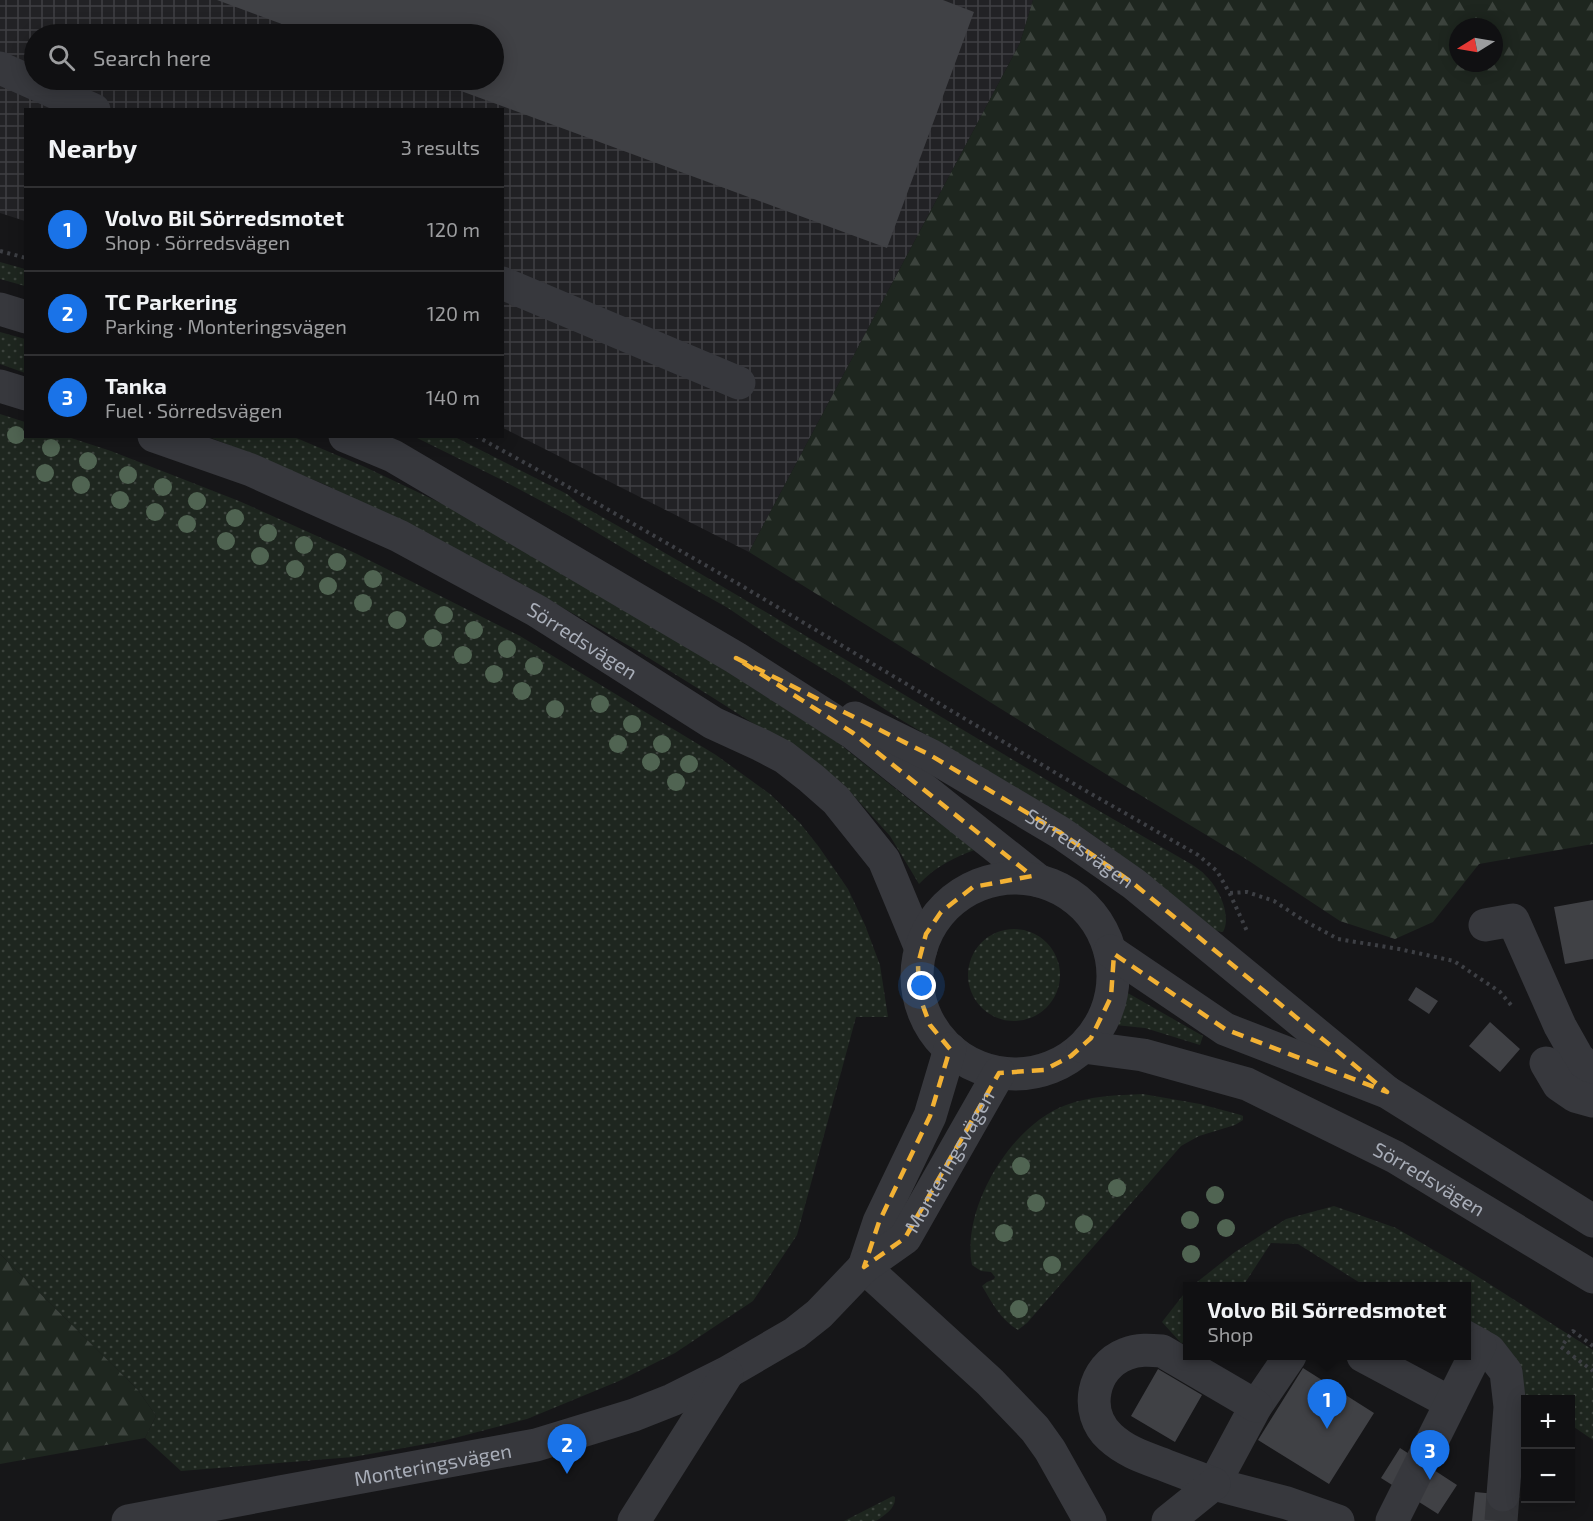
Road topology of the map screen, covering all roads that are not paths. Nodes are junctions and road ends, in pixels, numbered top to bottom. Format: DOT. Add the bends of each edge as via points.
graph roads {
  1 [pos="0,68"];
  2 [pos="24,79"];
  3 [pos="49,90"];
  4 [pos="90,108"];
  5 [pos="504,284"];
  6 [pos="0,309"];
  7 [pos="24,316"];
  8 [pos="739,383"];
  9 [pos="0,386"];
  10 [pos="24,393"];
  11 [pos="160,438"];
  12 [pos="350,438"];
  13 [pos="736,658"];
  14 [pos="1039,881"];
  15 [pos="1485,925"];
  16 [pos="921,949"];
  17 [pos="1110,951"];
  18 [pos="1083,1047"];
  19 [pos="950,1049"];
  20 [pos="1546,1063"];
  21 [pos="1593,1071"];
  22 [pos="999,1073"];
  23 [pos="1387,1092"];
  24 [pos="1593,1101"];
  25 [pos="1593,1221"];
  26 [pos="864,1267"];
  27 [pos="1593,1278"];
  28 [pos="1473,1341"];
  29 [pos="1287,1360"];
  30 [pos="1370,1360"];
  31 [pos="1466,1360"];
  32 [pos="728,1372"];
  33 [pos="1451,1403"];
  34 [pos="1256,1406"];
  35 [pos="1214,1484"];
  36 [pos="1503,1495"];
  37 [pos="128,1521"];
  38 [pos="634,1521"];
  39 [pos="1090,1521"];
  40 [pos="1168,1521"];
  41 [pos="1338,1521"];
  42 [pos="1392,1521"];
  1 -- 2 [label="street"];
  3 -- 4 [label="street"];
  5 -- 8 [label="street"];
  6 -- 7 [label="street"];
  9 -- 10 [label="street"];
  11 -- 16 [label="street, Sörredsvägen" via="251,470 399,536 537,611 713,723 784,757 836,800 884,860"];
  12 -- 13 [label="street, Sörredsvägen" via="393,456"];
  13 -- 14 [label="street, Sörredsvägen" via="853,733"];
  13 -- 23 [label="street, Sörredsvägen" via="930,754 1061,833 1134,884"];
  14 -- 16 [label="street, Sörredsvägen" via="999,879 967,890 941,912"];
  14 -- 17 [label="street, Sörredsvägen" via="1063,890 1084,906 1100,927"];
  15 -- 21 [label="street" via="1513,920 1560,1026 1578,1058"];
  16 -- 19 [label="street, Sörredsvägen" via="919,995 930,1025"];
  17 -- 18 [label="street, Sörredsvägen" via="1111,997 1103,1019"];
  17 -- 23 [label="street, Sörredsvägen" via="1225,1029"];
  18 -- 22 [label="street, Sörredsvägen" via="1044,1070"];
  18 -- 27 [label="street, Sörredsvägen" via="1143,1054 1247,1084 1395,1157"];
  19 -- 22 [label="street, Sörredsvägen" via="968,1062"];
  19 -- 26 [label="street, Monteringsvägen" via="930,1116 879,1222"];
  20 -- 24 [label="street" via="1559,1085 1575,1096"];
  22 -- 26 [label="street, Monteringsvägen" via="905,1238"];
  23 -- 25 [label="street, Sörredsvägen"];
  26 -- 32 [label="street, Monteringsvägen" via="819,1314"];
  26 -- 39 [label="street" via="990,1382 1035,1429"];
  28 -- 36 [label="street" via="1489,1350 1506,1372 1510,1407"];
  29 -- 34 [label="street"];
  30 -- 33 [label="street"];
  31 -- 33 [label="street"];
  32 -- 37 [label="street, Monteringsvägen" via="644,1411 536,1445"];
  32 -- 38 [label="street, Monteringsvägen"];
  33 -- 42 [label="street"];
  34 -- 35 [label="street"];
  34 -- 35 [label="street" via="1162,1351 1146,1349 1113,1361 1095,1388 1098,1422 1126,1450"];
  35 -- 40 [label="street"];
  35 -- 41 [label="street"];
}
